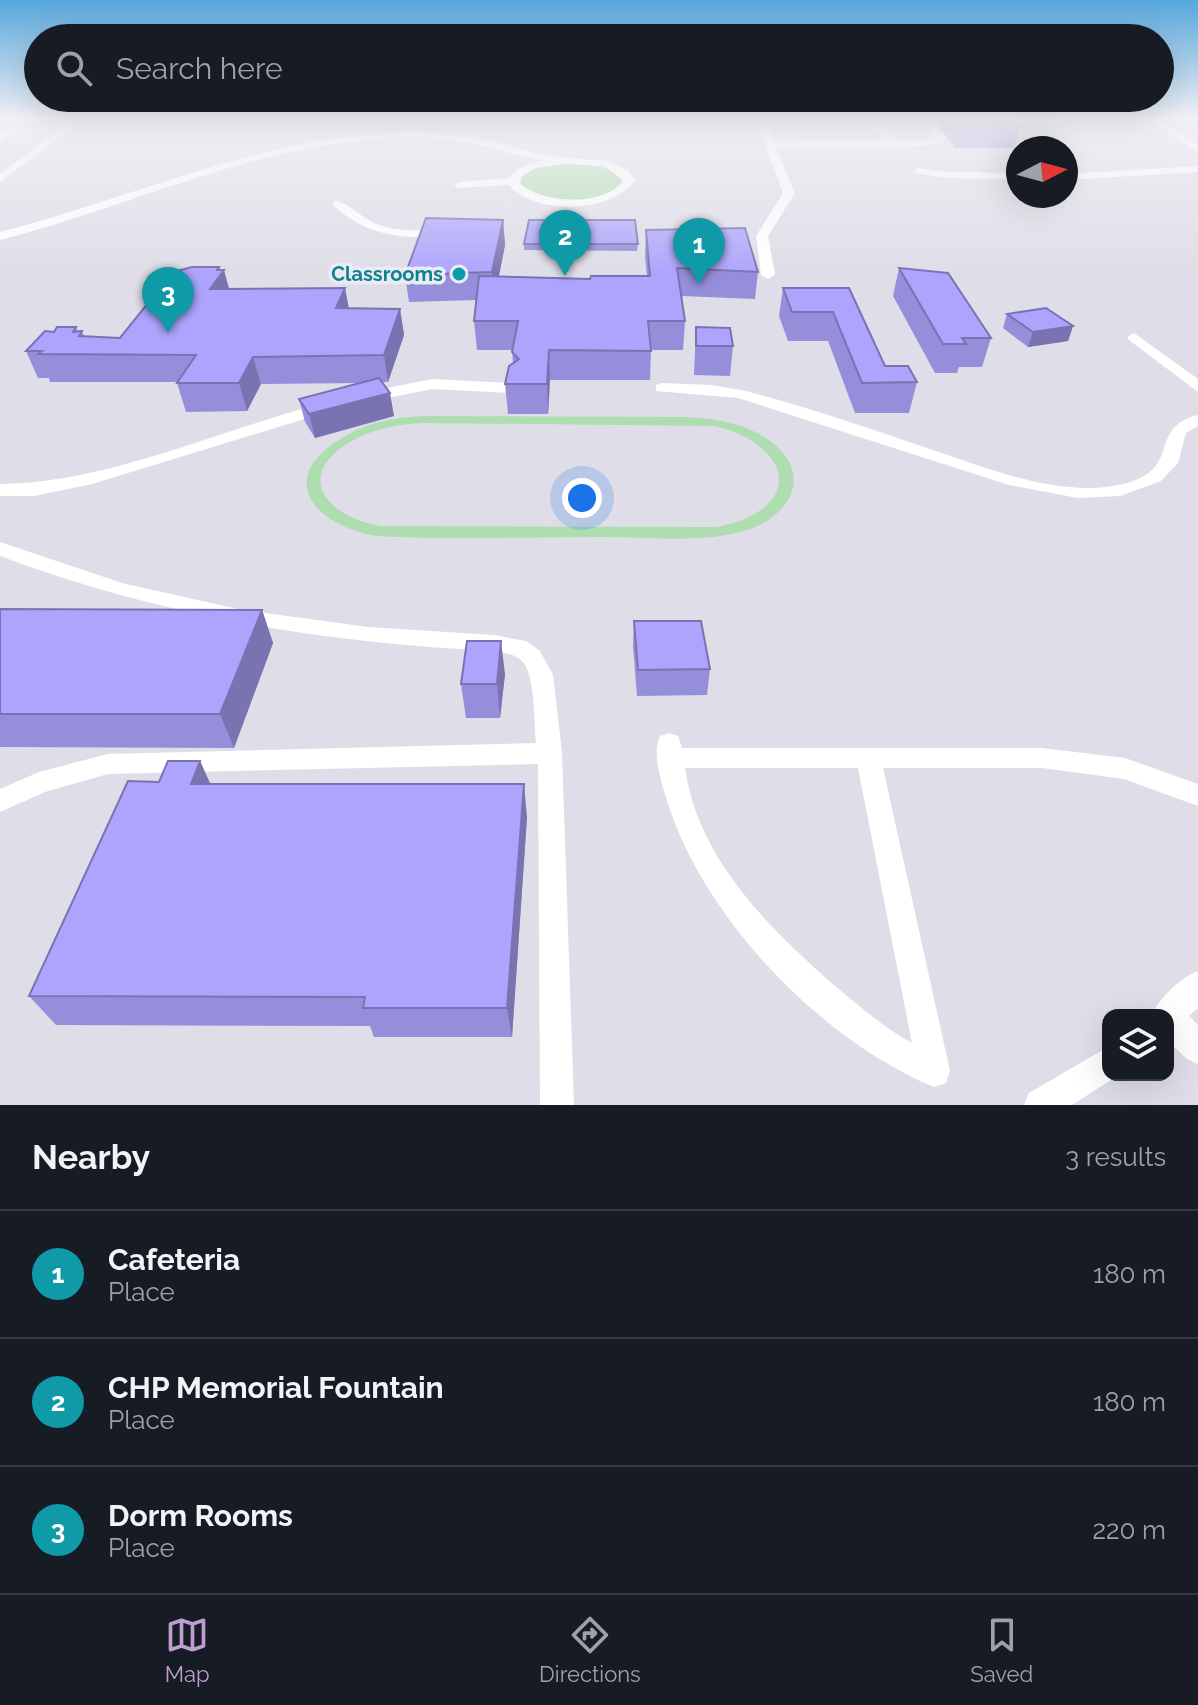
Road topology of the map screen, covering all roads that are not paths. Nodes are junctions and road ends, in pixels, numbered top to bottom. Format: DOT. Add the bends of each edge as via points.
graph roads {
  1 [pos="523,170"];
  2 [pos="212,171"];
  3 [pos="620,171"];
  4 [pos="780,171"];
  5 [pos="918,171"];
  6 [pos="1172,171"];
  7 [pos="1006,176"];
  8 [pos="1078,176"];
  9 [pos="514,181"];
  10 [pos="459,185"];
  11 [pos="150,189"];
  12 [pos="337,203"];
  13 [pos="455,233"];
  14 [pos="0,236"];
  15 [pos="0,243"];
  16 [pos="768,275"];
  17 [pos="1134,337"];
  18 [pos="1198,387"];
  19 [pos="510,388"];
  20 [pos="662,388"];
  21 [pos="1198,420"];
  22 [pos="0,490"];
  23 [pos="0,549"];
  24 [pos="550,753"];
  25 [pos="868,757"];
  26 [pos="1198,795"];
  27 [pos="0,801"];
  28 [pos="1198,986"];
  29 [pos="1174,1011"];
  30 [pos="1174,1023"];
  31 [pos="1198,1048"];
  32 [pos="1102,1067"];
  33 [pos="557,1105"];
  34 [pos="1041,1105"];
  1 -- 9 [label="street"];
  2 -- 11 [label="street"];
  3 -- 9 [label="street" via="629,185 606,197 565,202 527,195"];
  4 -- 16 [label="street" via="789,193 759,236"];
  5 -- 7 [label="street"];
  6 -- 8 [label="street"];
  9 -- 10 [label="street"];
  11 -- 14 [label="street"];
  11 -- 15 [label="street" via="73,224"];
  12 -- 13 [label="street" via="354,220 375,230"];
  17 -- 18 [label="street"];
  19 -- 22 [label="street" via="407,388 319,409 86,480"];
  20 -- 21 [label="street" via="737,393 1062,491 1139,485 1163,471 1181,426"];
  23 -- 24 [label="street" via="109,588 288,627 518,647 532,657 541,675"];
  24 -- 27 [label="street" via="108,764 39,783"];
  24 -- 33 [label="street"];
  25 -- 25 [label="street" via="934,1071 875,1039 790,968 739,914 681,811 669,750"];
  25 -- 26 [label="street" via="1093,762"];
  28 -- 29 [label="street"];
  30 -- 31 [label="street"];
  32 -- 34 [label="street"];
}
